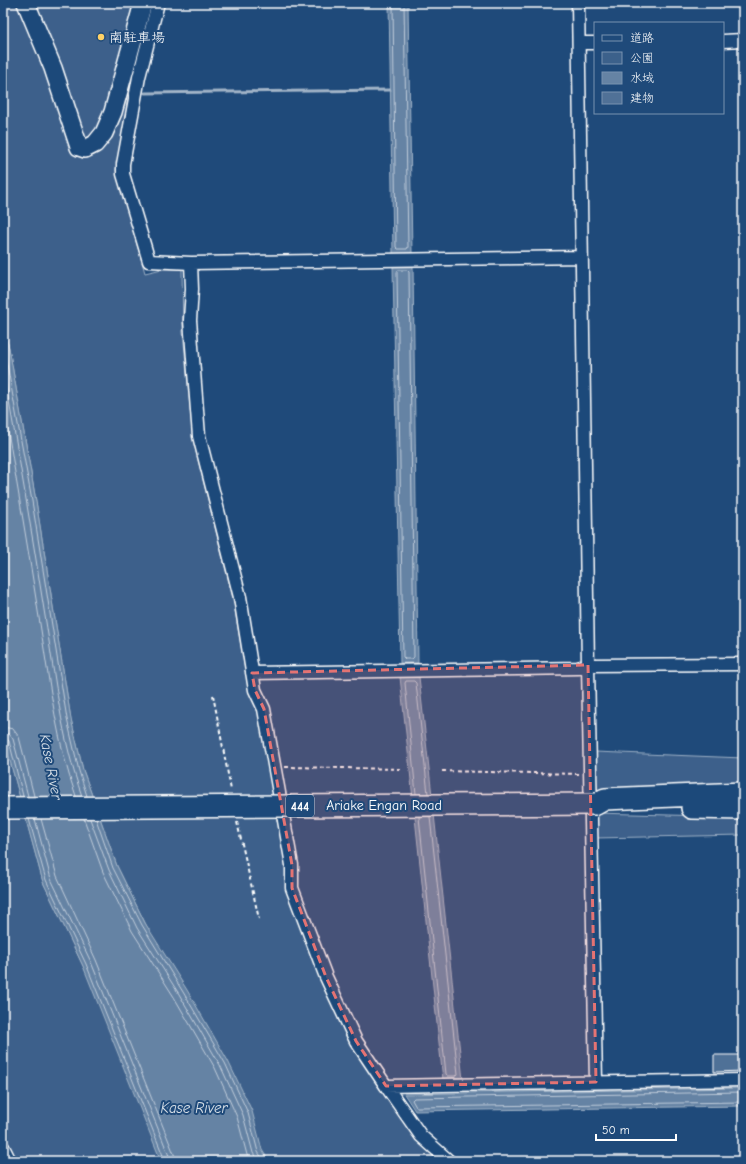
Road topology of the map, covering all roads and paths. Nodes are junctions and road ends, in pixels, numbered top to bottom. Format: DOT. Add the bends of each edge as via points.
graph roads {
  1 [pos="26,3"];
  2 [pos="144,3"];
  3 [pos="158,3"];
  4 [pos="578,3"];
  5 [pos="743,40"];
  6 [pos="724,41"];
  7 [pos="594,42"];
  8 [pos="579,43"];
  9 [pos="581,257"];
  10 [pos="191,263"];
  11 [pos="743,664"];
  12 [pos="588,665"];
  13 [pos="252,673"];
  14 [pos="274,767"];
  15 [pos="402,770"];
  16 [pos="442,771"];
  17 [pos="590,774"];
  18 [pos="743,792"];
  19 [pos="596,804"];
  20 [pos="3,808"];
  21 [pos="743,809"];
  22 [pos="743,1080"];
  23 [pos="596,1082"];
  24 [pos="386,1086"];
  25 [pos="3,1146"];
  26 [pos="10,1161"];
  27 [pos="449,1161"];
  1 -- 2 [label="street" via="53,68 79,147 85,149 95,144 104,133 113,112"];
  3 -- 10 [label="street" via="139,76 123,174 149,261"];
  4 -- 8 [label="street"];
  5 -- 6 [label="street"];
  7 -- 8 [label="street"];
  8 -- 9 [label="street"];
  9 -- 10 [label="street"];
  9 -- 12 [label="street"];
  10 -- 13 [label="street" via="190,320 199,436 240,597"];
  11 -- 12 [label="street"];
  12 -- 13 [label="street" via="578,668"];
  12 -- 17 [label="street"];
  13 -- 14 [label="street" via="255,690 264,710"];
  14 -- 15 [label="path"];
  14 -- 24 [label="street" via="292,865 292,888 326,977 356,1041"];
  16 -- 17 [label="path"];
  17 -- 23 [label="street"];
  18 -- 19 [label="highway" via="605,799"];
  19 -- 20 [label="highway, Ariake Engan Road / 444, bridge"];
  19 -- 21 [label="highway" via="605,807"];
  22 -- 23 [label="street"];
  23 -- 24 [label="street"];
  24 -- 27 [label="street" via="421,1136"];
  25 -- 26 [label="street"];
}
